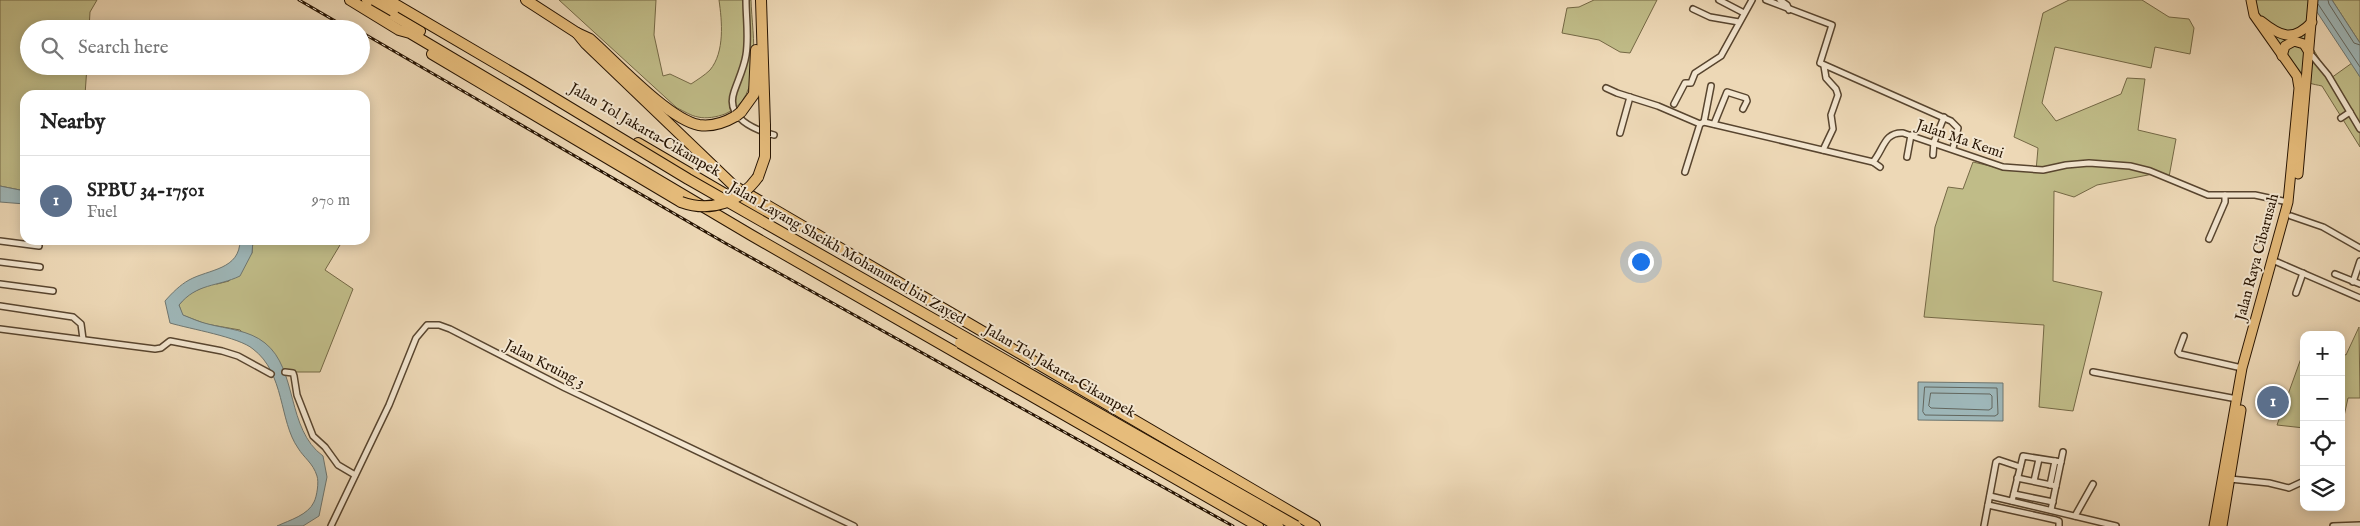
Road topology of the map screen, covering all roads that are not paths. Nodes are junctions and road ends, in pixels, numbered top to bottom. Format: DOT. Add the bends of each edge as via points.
graph roads {
  1 [pos="350,0"];
  2 [pos="367,0"];
  3 [pos="374,0"];
  4 [pos="388,0"];
  5 [pos="393,0"];
  6 [pos="526,0"];
  7 [pos="746,0"];
  8 [pos="755,0"];
  9 [pos="762,0"];
  10 [pos="1719,0"];
  11 [pos="1752,0"];
  12 [pos="1766,0"];
  13 [pos="1780,0"];
  14 [pos="2251,0"];
  15 [pos="2313,4"];
  16 [pos="1692,9"];
  17 [pos="1789,10"];
  18 [pos="1744,13"];
  19 [pos="2254,14"];
  20 [pos="1739,22"];
  21 [pos="2312,22"];
  22 [pos="399,30"];
  23 [pos="577,33"];
  24 [pos="2309,52"];
  25 [pos="2282,56"];
  26 [pos="1824,66"];
  27 [pos="1712,86"];
  28 [pos="1606,88"];
  29 [pos="1630,97"];
  30 [pos="1674,104"];
  31 [pos="1743,108"];
  32 [pos="2350,112"];
  33 [pos="1944,117"];
  34 [pos="2341,118"];
  35 [pos="1702,123"];
  36 [pos="1714,124"];
  37 [pos="2360,128"];
  38 [pos="1620,133"];
  39 [pos="1911,135"];
  40 [pos="770,136"];
  41 [pos="1934,142"];
  42 [pos="1953,148"];
  43 [pos="1823,150"];
  44 [pos="1933,155"];
  45 [pos="1907,157"];
  46 [pos="1873,162"];
  47 [pos="1880,167"];
  48 [pos="1685,172"];
  49 [pos="2225,196"];
  50 [pos="2288,202"];
  51 [pos="2291,216"];
  52 [pos="2209,238"];
  53 [pos="0,241"];
  54 [pos="20,244"];
  55 [pos="31,245"];
  56 [pos="39,246"];
  57 [pos="2360,248"];
  58 [pos="2360,261"];
  59 [pos="0,262"];
  60 [pos="2277,262"];
  61 [pos="40,267"];
  62 [pos="2303,273"];
  63 [pos="2335,274"];
  64 [pos="2353,282"];
  65 [pos="0,284"];
  66 [pos="2360,284"];
  67 [pos="53,291"];
  68 [pos="2296,293"];
  69 [pos="2360,298"];
  70 [pos="0,306"];
  71 [pos="0,329"];
  72 [pos="2184,336"];
  73 [pos="83,339"];
  74 [pos="2242,368"];
  75 [pos="286,372"];
  76 [pos="2093,372"];
  77 [pos="271,374"];
  78 [pos="2237,399"];
  79 [pos="2063,452"];
  80 [pos="2038,459"];
  81 [pos="2058,462"];
  82 [pos="2020,467"];
  83 [pos="356,475"];
  84 [pos="2017,478"];
  85 [pos="2034,481"];
  86 [pos="2300,483"];
  87 [pos="2093,484"];
  88 [pos="2229,484"];
  89 [pos="2053,485"];
  90 [pos="2014,494"];
  91 [pos="1990,496"];
  92 [pos="2012,502"];
  93 [pos="2053,502"];
  94 [pos="1988,505"];
  95 [pos="2051,510"];
  96 [pos="2075,516"];
  97 [pos="2095,524"];
  98 [pos="851,525"];
  99 [pos="2360,525"];
  100 [pos="331,526"];
  101 [pos="1258,526"];
  102 [pos="1269,526"];
  103 [pos="1278,526"];
  104 [pos="1297,526"];
  105 [pos="1315,526"];
  106 [pos="1984,526"];
  107 [pos="2059,526"];
  108 [pos="2116,526"];
  109 [pos="2218,526"];
  110 [pos="2333,526"];
  1 -- 22 [label="highway"];
  2 -- 102 [label="highway, Jalan Tol Jakarta–Cikampek" via="693,195"];
  3 -- 103 [label="highway, Jalan Layang Sheikh Mohammed bin Zayed, bridge" via="702,194"];
  4 -- 104 [label="highway, Jalan Layang Sheikh Mohammed bin Zayed, bridge" via="688,179"];
  5 -- 104 [label="highway, Jalan Tol Jakarta–Cikampek"];
  6 -- 23 [label="highway"];
  7 -- 40 [label="street" via="747,48 733,93 733,104 742,121"];
  8 -- 23 [label="highway" via="754,94 738,114 725,122 698,125 680,118 590,39"];
  9 -- 40 [label="highway, bridge" via="765,125"];
  10 -- 18 [label="street"];
  11 -- 18 [label="street"];
  12 -- 17 [label="street"];
  13 -- 17 [label="street"];
  14 -- 19 [label="main road, Jalan Raya Cibarusah"];
  15 -- 21 [label="main road, Jalan Raya Cibarusah"];
  16 -- 20 [label="street" via="1710,17"];
  17 -- 26 [label="street" via="1832,25 1819,62"];
  18 -- 20 [label="street"];
  19 -- 21 [label="main road" via="2280,34 2290,36 2302,33"];
  19 -- 25 [label="main road, Jalan Raya Cibarusah"];
  20 -- 30 [label="street" via="1721,56 1695,73 1691,82 1685,83"];
  21 -- 24 [label="main road, Jalan Raya Cibarusah"];
  22 -- 40 [label="highway, bridge" via="468,77 681,202 704,206 724,204 746,192 758,177"];
  22 -- 101 [label="highway" via="410,33 751,235"];
  23 -- 105 [label="highway" via="734,186"];
  24 -- 25 [label="main road" via="2304,44 2294,41 2285,46"];
  24 -- 32 [label="street" via="2328,75"];
  24 -- 51 [label="main road, Jalan Raya Cibarusah"];
  25 -- 50 [label="main road, Jalan Raya Cibarusah" via="2299,82"];
  26 -- 33 [label="street"];
  26 -- 43 [label="street" via="1826,78 1838,95 1831,115 1834,129"];
  27 -- 35 [label="street"];
  28 -- 29 [label="street"];
  29 -- 35 [label="street"];
  29 -- 38 [label="street"];
  31 -- 36 [label="street" via="1746,99 1727,92"];
  32 -- 34 [label="street"];
  32 -- 37 [label="street"];
  33 -- 41 [label="street"];
  33 -- 42 [label="street" via="1958,128"];
  35 -- 36 [label="street"];
  35 -- 48 [label="street"];
  36 -- 43 [label="street"];
  39 -- 41 [label="street, Jalan Ma Kemi"];
  39 -- 45 [label="street"];
  39 -- 46 [label="street, Jalan Ma Kemi" via="1890,134"];
  41 -- 42 [label="street, Jalan Ma Kemi"];
  41 -- 44 [label="street"];
  42 -- 49 [label="street, Jalan Ma Kemi" via="1996,166 2014,169 2043,170 2089,163 2130,166 2208,195"];
  43 -- 46 [label="street"];
  46 -- 47 [label="street"];
  49 -- 50 [label="street, Jalan Ma Kemi" via="2255,195"];
  49 -- 52 [label="street"];
  50 -- 74 [label="main road, Jalan Raya Cibarusah"];
  51 -- 57 [label="street" via="2323,227"];
  51 -- 60 [label="main road, Jalan Raya Cibarusah"];
  53 -- 54 [label="street"];
  55 -- 56 [label="street"];
  58 -- 64 [label="street"];
  59 -- 61 [label="street"];
  60 -- 62 [label="street"];
  60 -- 88 [label="main road, Jalan Raya Cibarusah" via="2248,368"];
  62 -- 68 [label="street"];
  62 -- 69 [label="street"];
  63 -- 64 [label="street"];
  64 -- 66 [label="street"];
  65 -- 67 [label="street"];
  70 -- 73 [label="street" via="73,317 81,324"];
  71 -- 73 [label="street"];
  72 -- 74 [label="street" via="2179,354"];
  73 -- 77 [label="street" via="154,349 170,341 209,348 231,353"];
  74 -- 78 [label="main road, Jalan Raya Cibarusah"];
  75 -- 83 [label="street" via="293,373 297,395 313,436 338,466"];
  76 -- 78 [label="street"];
  78 -- 109 [label="main road, Jalan Raya Cibarusah" via="2219,502"];
  79 -- 81 [label="street"];
  80 -- 81 [label="street"];
  80 -- 82 [label="street" via="2024,456"];
  80 -- 85 [label="street"];
  81 -- 89 [label="street"];
  82 -- 84 [label="street"];
  82 -- 91 [label="street" via="1998,461"];
  83 -- 98 [label="street, Jalan Kruing 3" via="416,338 427,325 435,324"];
  83 -- 100 [label="street, Jalan Kruing 3"];
  84 -- 85 [label="street"];
  84 -- 90 [label="street"];
  85 -- 89 [label="street"];
  86 -- 88 [label="street" via="2289,488 2269,483"];
  87 -- 96 [label="street"];
  88 -- 109 [label="main road, Jalan Raya Cibarusah"];
  89 -- 93 [label="street"];
  90 -- 92 [label="street"];
  90 -- 93 [label="street"];
  91 -- 92 [label="street"];
  91 -- 94 [label="street"];
  92 -- 95 [label="street"];
  93 -- 95 [label="street"];
  94 -- 106 [label="street"];
  94 -- 107 [label="street" via="2056,520"];
  95 -- 96 [label="street"];
  96 -- 97 [label="street"];
  97 -- 108 [label="street"];
  99 -- 110 [label="street"];
}
